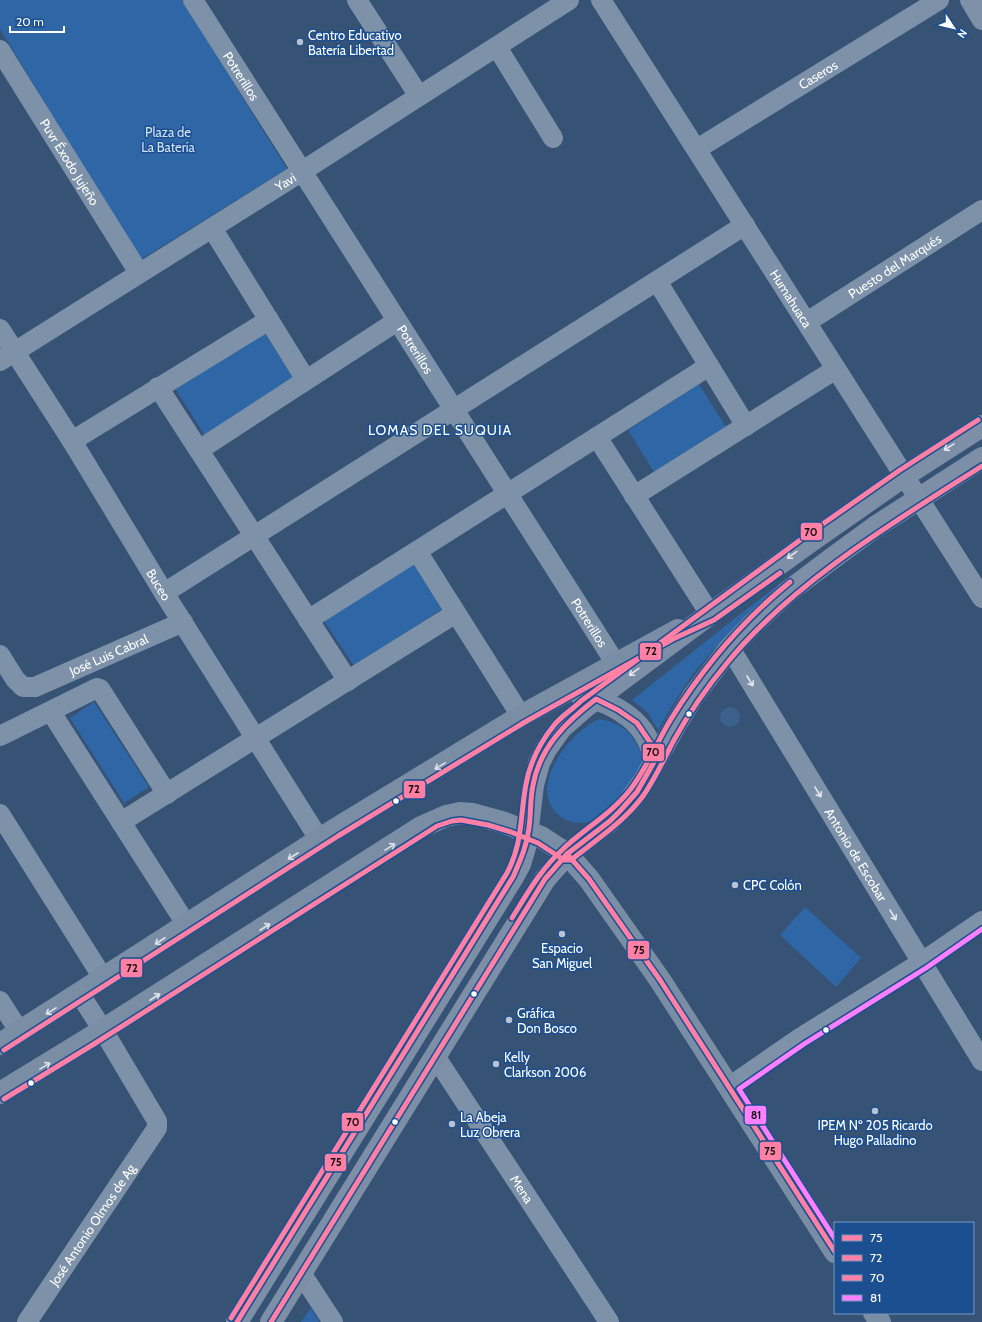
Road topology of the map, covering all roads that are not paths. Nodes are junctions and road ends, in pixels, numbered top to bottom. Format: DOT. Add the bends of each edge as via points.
graph roads {
  1 [pos="193,0"];
  2 [pos="357,0"];
  3 [pos="569,0"];
  4 [pos="601,0"];
  5 [pos="940,0"];
  6 [pos="970,0"];
  7 [pos="982,20"];
  8 [pos="496,47"];
  9 [pos="0,50"];
  10 [pos="419,96"];
  11 [pos="553,138"];
  12 [pos="697,149"];
  13 [pos="301,172"];
  14 [pos="982,210"];
  15 [pos="745,225"];
  16 [pos="212,228"];
  17 [pos="139,273"];
  18 [pos="656,281"];
  19 [pos="269,320"];
  20 [pos="397,321"];
  21 [pos="806,322"];
  22 [pos="0,328"];
  23 [pos="7,357"];
  24 [pos="709,366"];
  25 [pos="836,369"];
  26 [pos="306,380"];
  27 [pos="158,387"];
  28 [pos="454,410"];
  29 [pos="746,426"];
  30 [pos="982,426"];
  31 [pos="597,437"];
  32 [pos="72,440"];
  33 [pos="198,450"];
  34 [pos="982,458"];
  35 [pos="904,476"];
  36 [pos="507,494"];
  37 [pos="634,496"];
  38 [pos="919,498"];
  39 [pos="254,536"];
  40 [pos="417,551"];
  41 [pos="164,593"];
  42 [pos="982,598"];
  43 [pos="456,613"];
  44 [pos="710,614"];
  45 [pos="308,620"];
  46 [pos="183,622"];
  47 [pos="730,648"];
  48 [pos="0,655"];
  49 [pos="616,664"];
  50 [pos="348,681"];
  51 [pos="568,691"];
  52 [pos="596,699"];
  53 [pos="51,712"];
  54 [pos="521,716"];
  55 [pos="0,736"];
  56 [pos="255,739"];
  57 [pos="654,762"];
  58 [pos="167,794"];
  59 [pos="0,814"];
  60 [pos="121,822"];
  61 [pos="528,832"];
  62 [pos="319,839"];
  63 [pos="567,854"];
  64 [pos="982,921"];
  65 [pos="186,924"];
  66 [pos="922,962"];
  67 [pos="103,978"];
  68 [pos="79,993"];
  69 [pos="0,1001"];
  70 [pos="103,1030"];
  71 [pos="19,1031"];
  72 [pos="0,1044"];
  73 [pos="435,1056"];
  74 [pos="982,1060"];
  75 [pos="729,1087"];
  76 [pos="0,1093"];
  77 [pos="834,1250"];
  78 [pos="301,1273"];
  79 [pos="27,1322"];
  80 [pos="237,1322"];
  81 [pos="271,1322"];
  82 [pos="333,1322"];
  83 [pos="609,1322"];
  1 -- 13 [label="street, Potrerillos"];
  2 -- 10 [label="street"];
  3 -- 8 [label="street, Yavi"];
  4 -- 12 [label="street, Humahuaca"];
  5 -- 12 [label="street, Caseros"];
  6 -- 7 [label="street"];
  8 -- 10 [label="street, Yavi"];
  8 -- 11 [label="street"];
  9 -- 17 [label="street, Puvr Éxodo Jujeño"];
  10 -- 13 [label="street, Yavi"];
  12 -- 15 [label="street, Humahuaca"];
  13 -- 16 [label="street, Yavi"];
  13 -- 20 [label="street, Potrerillos"];
  14 -- 21 [label="street, Puesto del Marqués"];
  15 -- 18 [label="street"];
  15 -- 21 [label="street, Humahuaca"];
  16 -- 17 [label="street, Yavi"];
  16 -- 19 [label="street"];
  17 -- 23 [label="street, Yavi"];
  18 -- 24 [label="street"];
  18 -- 28 [label="street"];
  19 -- 26 [label="street"];
  19 -- 27 [label="street"];
  20 -- 26 [label="street"];
  20 -- 28 [label="street, Potrerillos"];
  21 -- 25 [label="street, Humahuaca"];
  22 -- 23 [label="street, Buceo"];
  23 -- 32 [label="street, Buceo"];
  24 -- 29 [label="street"];
  24 -- 31 [label="street"];
  25 -- 29 [label="street"];
  25 -- 35 [label="street, Humahuaca"];
  26 -- 33 [label="street"];
  27 -- 32 [label="street"];
  27 -- 33 [label="street"];
  28 -- 36 [label="street, Potrerillos"];
  28 -- 39 [label="street"];
  29 -- 37 [label="street"];
  30 -- 35 [label="main road, one-way"];
  31 -- 36 [label="street"];
  31 -- 37 [label="street"];
  32 -- 41 [label="street, Buceo"];
  33 -- 39 [label="street"];
  34 -- 38 [label="main road"];
  35 -- 38 [label="street, Humahuaca"];
  35 -- 44 [label="main road, one-way"];
  36 -- 40 [label="street"];
  36 -- 49 [label="street, Potrerillos"];
  37 -- 44 [label="street"];
  38 -- 42 [label="street, Humahuaca"];
  38 -- 47 [label="main road" via="875,527 789,591 757,619"];
  39 -- 41 [label="street"];
  39 -- 45 [label="street"];
  40 -- 43 [label="street"];
  40 -- 45 [label="street"];
  41 -- 46 [label="street, Buceo"];
  43 -- 50 [label="street"];
  43 -- 54 [label="street"];
  44 -- 49 [label="main road" via="670,633"];
  44 -- 52 [label="main road, one-way"];
  45 -- 50 [label="street"];
  46 -- 48 [label="street, José Luis Cabral" via="35,687 23,687"];
  46 -- 56 [label="street, Buceo"];
  47 -- 57 [label="main road" via="694,695"];
  47 -- 66 [label="street, Antonio de Escobar, one-way"];
  49 -- 51 [label="main road"];
  49 -- 52 [label="street"];
  50 -- 56 [label="street"];
  51 -- 52 [label="main road"];
  51 -- 54 [label="main road"];
  52 -- 57 [label="main road" via="626,714 637,723 652,745"];
  52 -- 61 [label="main road" via="561,728 539,763 533,785"];
  53 -- 55 [label="street"];
  53 -- 58 [label="street" via="97,688 100,689"];
  53 -- 60 [label="street"];
  54 -- 62 [label="main road, one-way"];
  56 -- 58 [label="street"];
  56 -- 62 [label="street, Buceo"];
  57 -- 63 [label="main road" via="637,792 620,812"];
  58 -- 60 [label="street"];
  59 -- 67 [label="street"];
  60 -- 65 [label="street"];
  61 -- 63 [label="main road" via="541,837"];
  70 -- 61 [label="main road, one-way" via="434,820 460,813 473,814"];
  61 -- 80 [label="main road" via="520,864 510,882"];
  62 -- 65 [label="main road, one-way"];
  63 -- 73 [label="main road" via="545,879"];
  63 -- 75 [label="main road" via="589,879 651,967"];
  64 -- 66 [label="street"];
  65 -- 67 [label="main road, one-way"];
  66 -- 74 [label="street, Antonio de Escobar"];
  66 -- 75 [label="street" via="800,1038"];
  67 -- 68 [label="main road"];
  68 -- 70 [label="street"];
  68 -- 71 [label="main road, one-way"];
  69 -- 71 [label="street"];
  76 -- 70 [label="main road, one-way"];
  70 -- 79 [label="street, José Antonio Olmos de Ag" via="157,1121 157,1128"];
  71 -- 72 [label="main road"];
  73 -- 78 [label="main road"];
  73 -- 83 [label="street, Mena"];
  75 -- 77 [label="main road"];
  78 -- 81 [label="main road"];
  78 -- 82 [label="street"];
}
